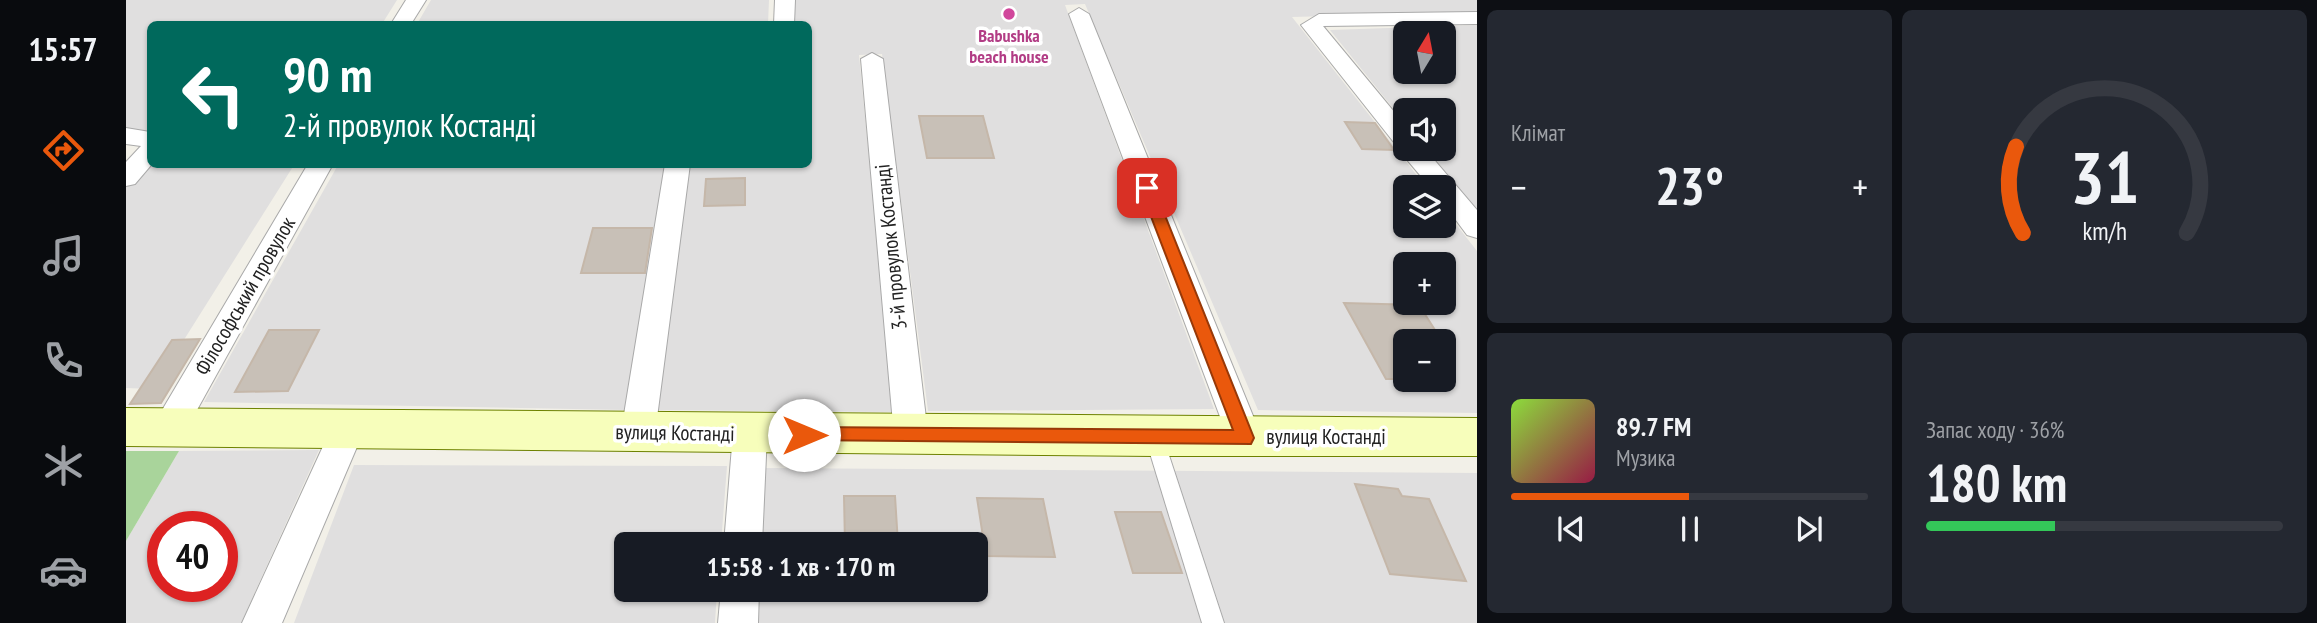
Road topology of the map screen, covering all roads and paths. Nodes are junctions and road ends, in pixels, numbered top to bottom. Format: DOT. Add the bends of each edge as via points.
graph roads {
  1 [pos="416,0"];
  2 [pos="785,0"];
  3 [pos="1079,14"];
  4 [pos="1477,19"];
  5 [pos="403,21"];
  6 [pos="784,21"];
  7 [pos="872,59"];
  8 [pos="1393,125"];
  9 [pos="126,136"];
  10 [pos="147,139"];
  11 [pos="147,154"];
  12 [pos="1422,161"];
  13 [pos="319,168"];
  14 [pos="677,168"];
  15 [pos="1434,175"];
  16 [pos="126,178"];
  17 [pos="1456,202"];
  18 [pos="1477,228"];
  19 [pos="170,427"];
  20 [pos="126,428"];
  21 [pos="348,428"];
  22 [pos="638,433"];
  23 [pos="750,434"];
  24 [pos="911,435"];
  25 [pos="1154,437"];
  26 [pos="1477,437"];
  27 [pos="1245,438"];
  28 [pos="744,532"];
  29 [pos="739,602"];
  30 [pos="262,623"];
  31 [pos="738,623"];
  32 [pos="1213,623"];
  1 -- 5 [label="street"];
  2 -- 6 [label="street"];
  3 -- 27 [label="street"];
  4 -- 8 [label="street" via="1319,20 1311,25"];
  7 -- 24 [label="street, 3-й провулок Костанді"];
  9 -- 10 [label="street"];
  11 -- 16 [label="street"];
  12 -- 15 [label="street"];
  13 -- 19 [label="street, Філософський провулок"];
  14 -- 22 [label="street"];
  17 -- 18 [label="street"];
  19 -- 20 [label="street, вулиця Костанді"];
  19 -- 21 [label="street, вулиця Костанді"];
  21 -- 22 [label="street, вулиця Костанді"];
  21 -- 30 [label="street"];
  22 -- 23 [label="street, вулиця Костанді"];
  23 -- 24 [label="street, вулиця Костанді"];
  23 -- 28 [label="street"];
  24 -- 25 [label="street, вулиця Костанді"];
  25 -- 27 [label="street, вулиця Костанді"];
  25 -- 32 [label="lane"];
  26 -- 27 [label="street, вулиця Костанді"];
  29 -- 31 [label="street"];
}
